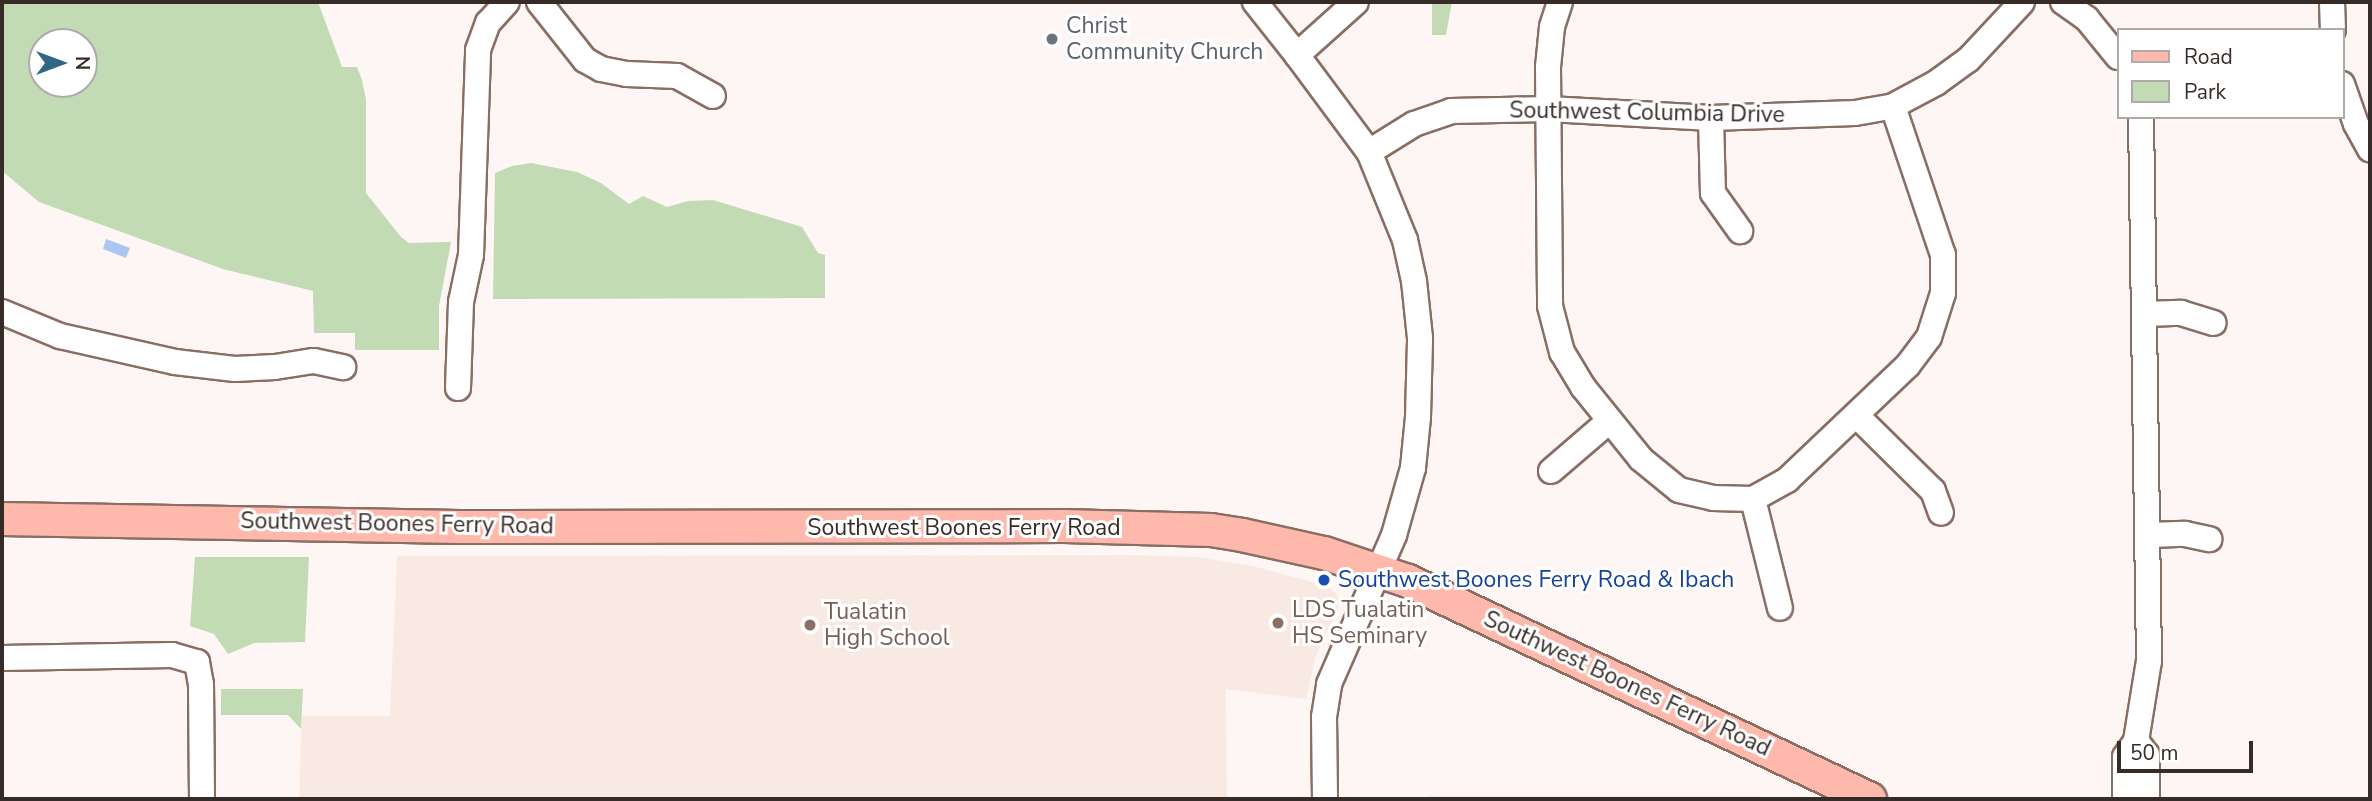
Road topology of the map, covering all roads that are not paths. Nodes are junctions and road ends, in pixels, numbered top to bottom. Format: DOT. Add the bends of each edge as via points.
graph roads {
  1 [pos="507,2"];
  2 [pos="539,2"];
  3 [pos="1255,2"];
  4 [pos="1356,2"];
  5 [pos="1560,2"];
  6 [pos="2022,2"];
  7 [pos="2063,2"];
  8 [pos="2332,2"];
  9 [pos="2333,28"];
  10 [pos="1297,55"];
  11 [pos="2116,55"];
  12 [pos="2344,90"];
  13 [pos="713,96"];
  14 [pos="1893,106"];
  15 [pos="1549,109"];
  16 [pos="1711,118"];
  17 [pos="2141,119"];
  18 [pos="2370,149"];
  19 [pos="1369,152"];
  20 [pos="1740,231"];
  21 [pos="2,312"];
  22 [pos="2144,314"];
  23 [pos="2213,323"];
  24 [pos="343,367"];
  25 [pos="458,388"];
  26 [pos="1856,415"];
  27 [pos="1608,422"];
  28 [pos="1551,471"];
  29 [pos="1753,499"];
  30 [pos="1941,513"];
  31 [pos="2,519"];
  32 [pos="2149,535"];
  33 [pos="2209,539"];
  34 [pos="1378,569"];
  35 [pos="1780,608"];
  36 [pos="2,658"];
  37 [pos="2136,741"];
  38 [pos="202,799"];
  39 [pos="1325,799"];
  40 [pos="1870,799"];
  41 [pos="2125,799"];
  42 [pos="2147,799"];
  1 -- 25 [label="street" via="488,23 478,50 471,255 461,302"];
  2 -- 13 [label="street" via="571,46 593,64 627,74 677,76"];
  3 -- 10 [label="street"];
  4 -- 10 [label="street"];
  5 -- 15 [label="street" via="1550,54"];
  6 -- 14 [label="street, Southwest Columbia Drive" via="1968,60"];
  7 -- 11 [label="street" via="2087,19"];
  8 -- 9 [label="street"];
  10 -- 19 [label="street"];
  12 -- 18 [label="street"];
  14 -- 16 [label="street, Southwest Columbia Drive" via="1855,113"];
  14 -- 26 [label="street" via="1943,256 1943,293 1929,337 1908,365"];
  15 -- 16 [label="street, Southwest Columbia Drive"];
  15 -- 19 [label="street, Southwest Columbia Drive" via="1437,114"];
  15 -- 27 [label="street" via="1550,306 1562,352"];
  16 -- 20 [label="street" via="1713,193"];
  17 -- 22 [label="street"];
  19 -- 34 [label="street" via="1405,240 1420,338 1413,468 1394,535"];
  21 -- 24 [label="street" via="60,336 175,362 235,369 314,361"];
  22 -- 23 [label="street" via="2181,313"];
  22 -- 32 [label="street"];
  26 -- 29 [label="street" via="1787,480"];
  26 -- 30 [label="street" via="1933,491"];
  27 -- 28 [label="street"];
  27 -- 29 [label="street" via="1641,459 1679,490 1713,498"];
  29 -- 35 [label="street"];
  31 -- 34 [label="main road, Southwest Boones Ferry Road" via="460,527 1176,529 1252,537"];
  32 -- 33 [label="street"];
  32 -- 37 [label="street" via="2149,661"];
  34 -- 39 [label="street" via="1327,692"];
  34 -- 40 [label="main road, Southwest Boones Ferry Road"];
  36 -- 38 [label="street" via="172,655 197,662"];
  37 -- 41 [label="street" via="2125,757"];
  37 -- 42 [label="street" via="2147,755"];
}
